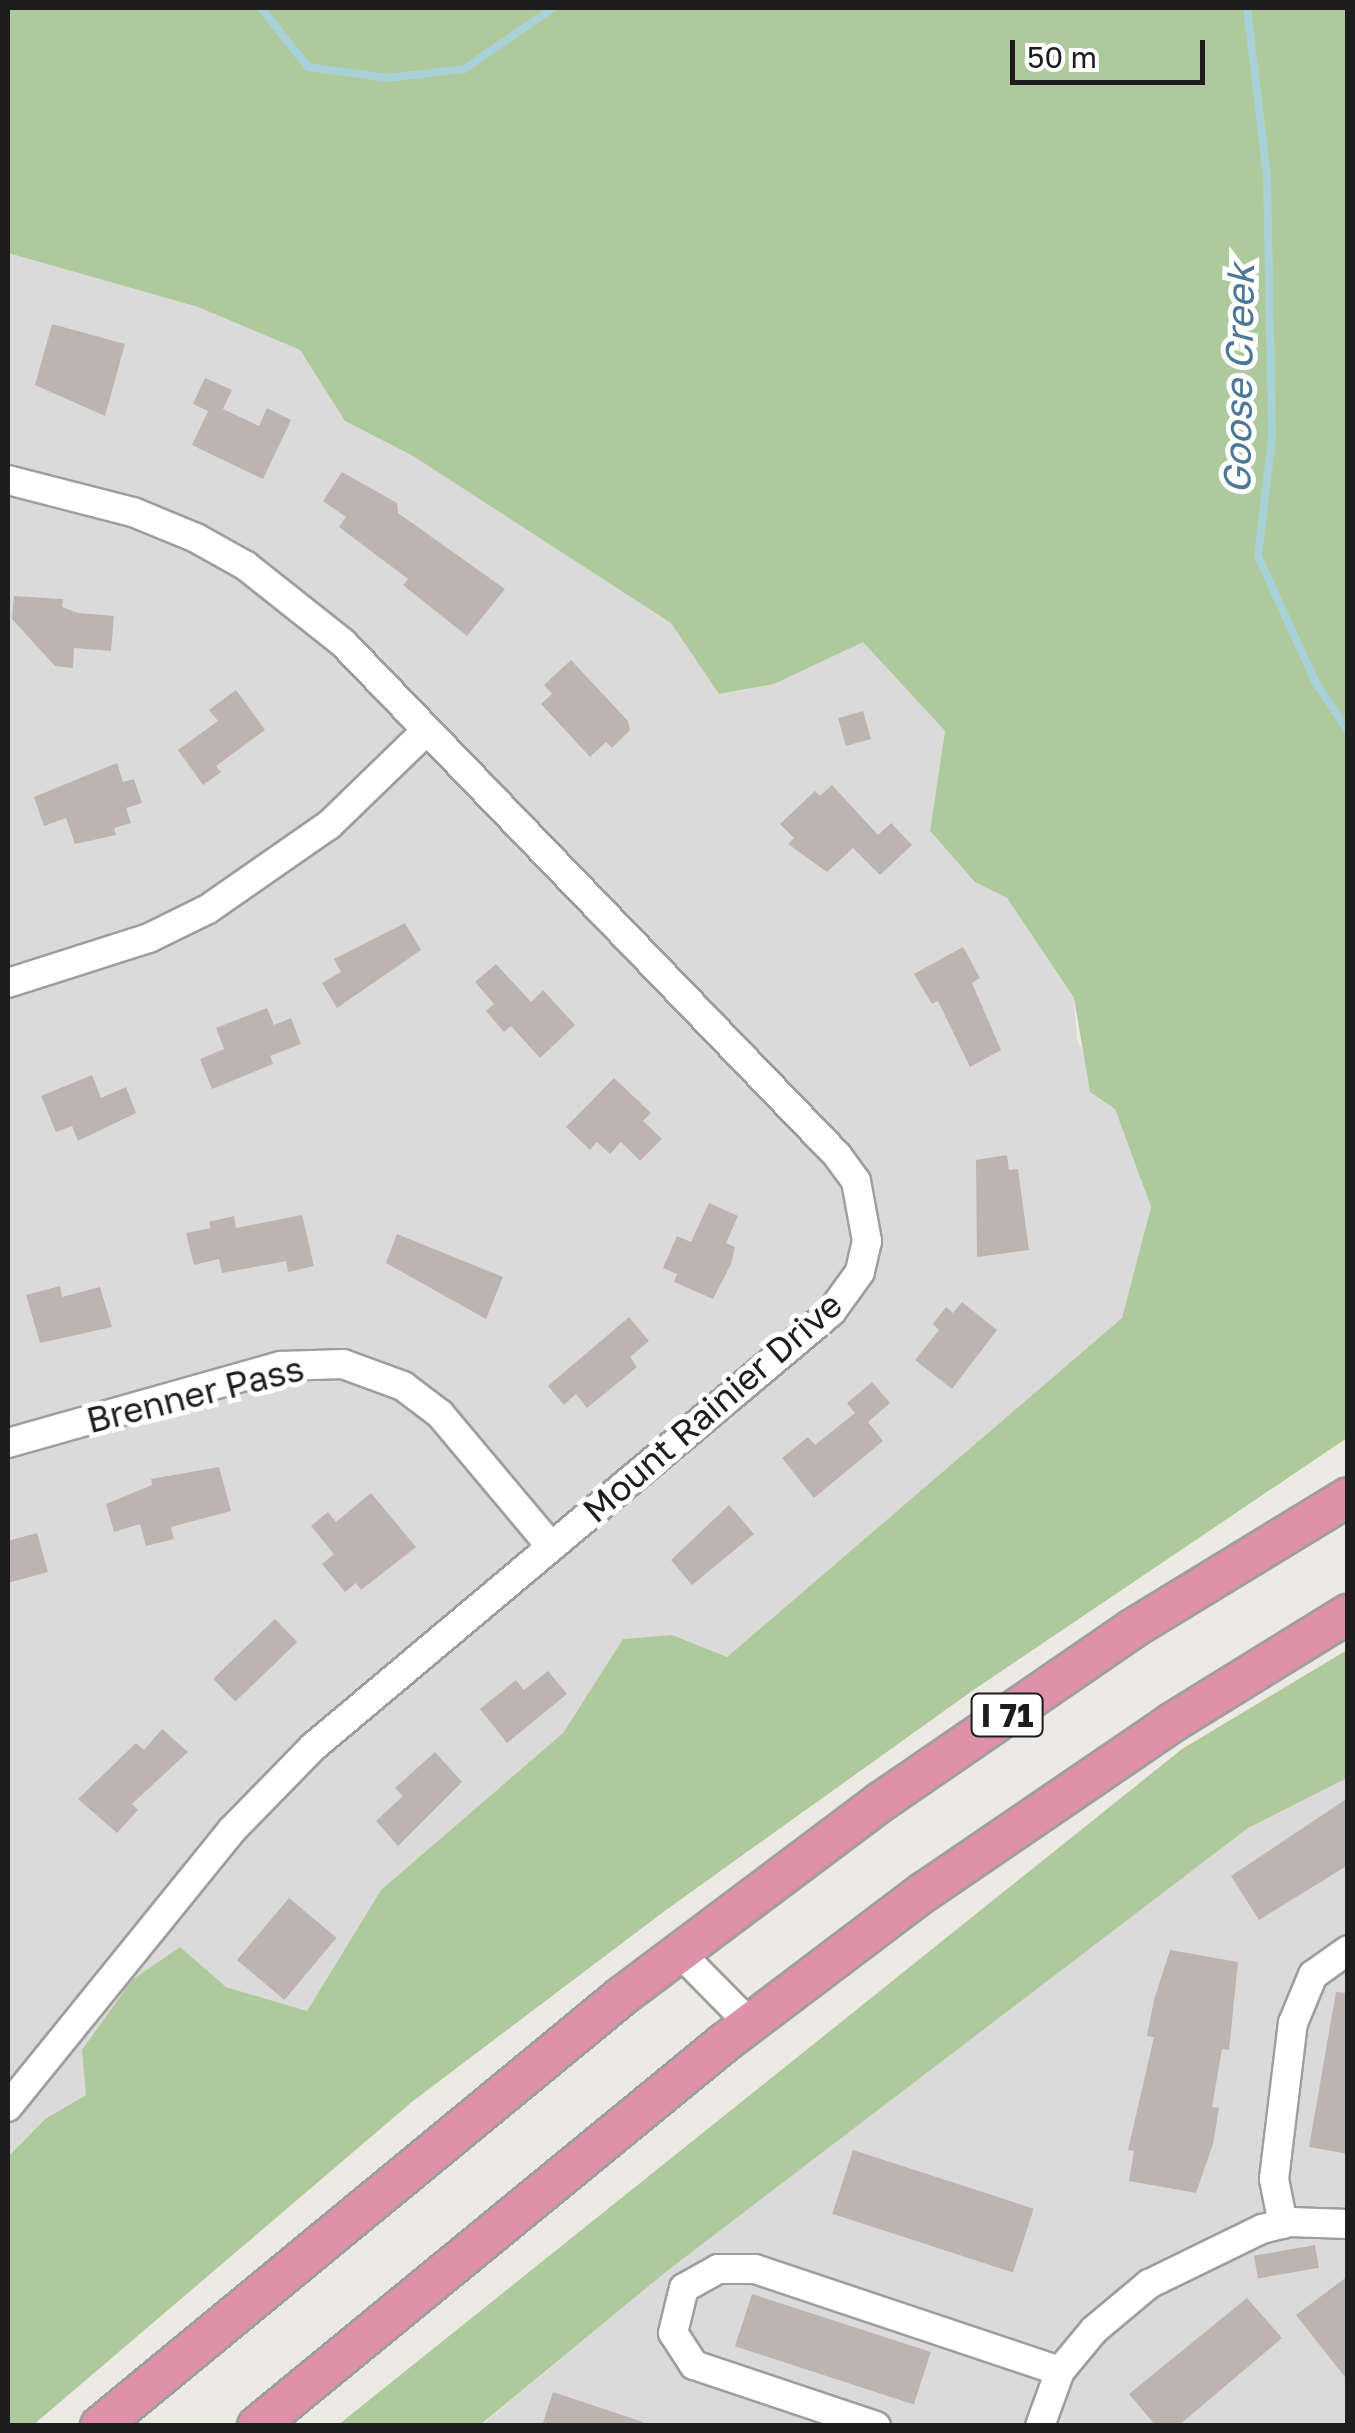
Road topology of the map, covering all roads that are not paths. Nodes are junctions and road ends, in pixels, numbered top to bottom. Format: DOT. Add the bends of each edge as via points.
graph roads {
  1 [pos="8,480"];
  2 [pos="427,730"];
  3 [pos="8,983"];
  4 [pos="8,1443"];
  5 [pos="1348,1497"];
  6 [pos="550,1545"];
  7 [pos="1348,1614"];
  8 [pos="1348,1950"];
  9 [pos="680,1952"];
  10 [pos="749,2023"];
  11 [pos="8,2107"];
  12 [pos="1282,2224"];
  13 [pos="1348,2224"];
  14 [pos="1060,2371"];
  15 [pos="100,2426"];
  16 [pos="257,2426"];
  17 [pos="876,2426"];
  18 [pos="1040,2426"];
  1 -- 2 [label="street, Mount Rainier Drive" via="133,512 246,566 343,644"];
  2 -- 3 [label="street" via="328,825 208,909 149,938"];
  2 -- 6 [label="street, Mount Rainier Drive" via="837,1155 866,1213 860,1272 844,1299"];
  4 -- 6 [label="street, Brenner Pass" via="281,1366 343,1364 393,1381 440,1414"];
  5 -- 9 [label="highway, I 71" via="1132,1628 882,1801"];
  6 -- 11 [label="street, Mount Rainier Drive" via="313,1746 232,1830"];
  7 -- 10 [label="highway" via="1110,1764"];
  8 -- 12 [label="street" via="1313,1976 1293,2023 1274,2179"];
  9 -- 10 [label="street"];
  9 -- 15 [label="highway, I 71"];
  10 -- 16 [label="highway"];
  12 -- 13 [label="street"];
  12 -- 14 [label="street" via="1189,2260 1150,2284 1094,2330"];
  14 -- 17 [label="street" via="755,2269 718,2269 684,2288 673,2334 694,2366"];
  14 -- 18 [label="street"];
}
